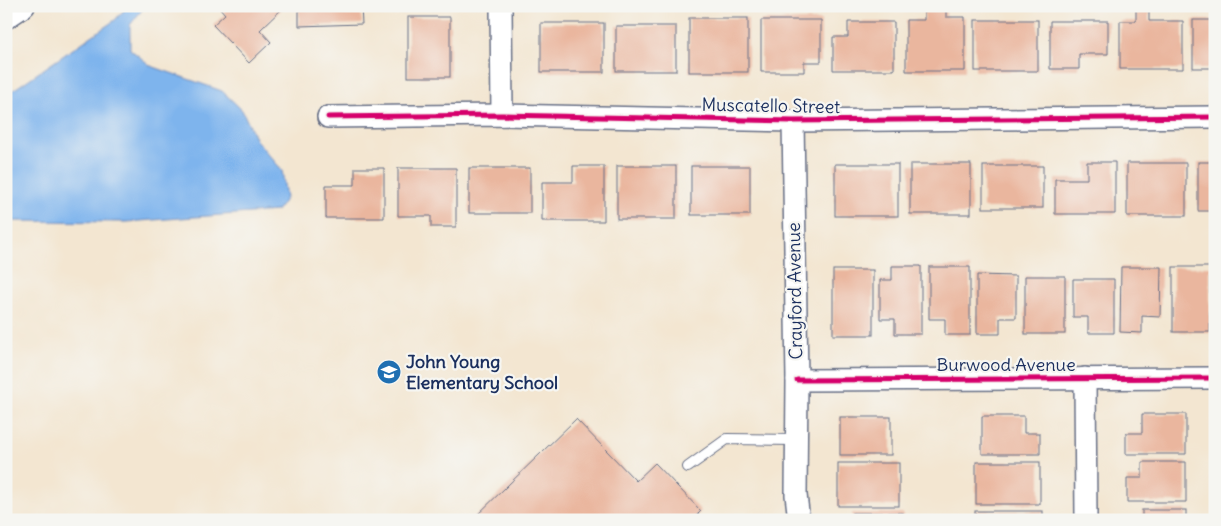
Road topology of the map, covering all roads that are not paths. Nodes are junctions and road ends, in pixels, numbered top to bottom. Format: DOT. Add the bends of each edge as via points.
graph roads {
  1 [pos="24,6"];
  2 [pos="501,6"];
  3 [pos="6,18"];
  4 [pos="502,115"];
  5 [pos="328,117"];
  6 [pos="1215,117"];
  7 [pos="793,121"];
  8 [pos="1085,378"];
  9 [pos="1215,378"];
  10 [pos="797,380"];
  11 [pos="796,440"];
  12 [pos="688,467"];
  13 [pos="799,520"];
  14 [pos="1086,520"];
  1 -- 3 [label="street"];
  2 -- 4 [label="street"];
  4 -- 5 [label="street, Muscatello Street"];
  4 -- 7 [label="street, Muscatello Street"];
  6 -- 7 [label="street, Muscatello Street"];
  7 -- 10 [label="street, Crayford Avenue"];
  8 -- 9 [label="street, Burwood Avenue"];
  8 -- 10 [label="street, Burwood Avenue"];
  8 -- 14 [label="street"];
  10 -- 11 [label="street, Crayford Avenue"];
  11 -- 12 [label="lane" via="727,439"];
  11 -- 13 [label="street, Crayford Avenue"];
}
